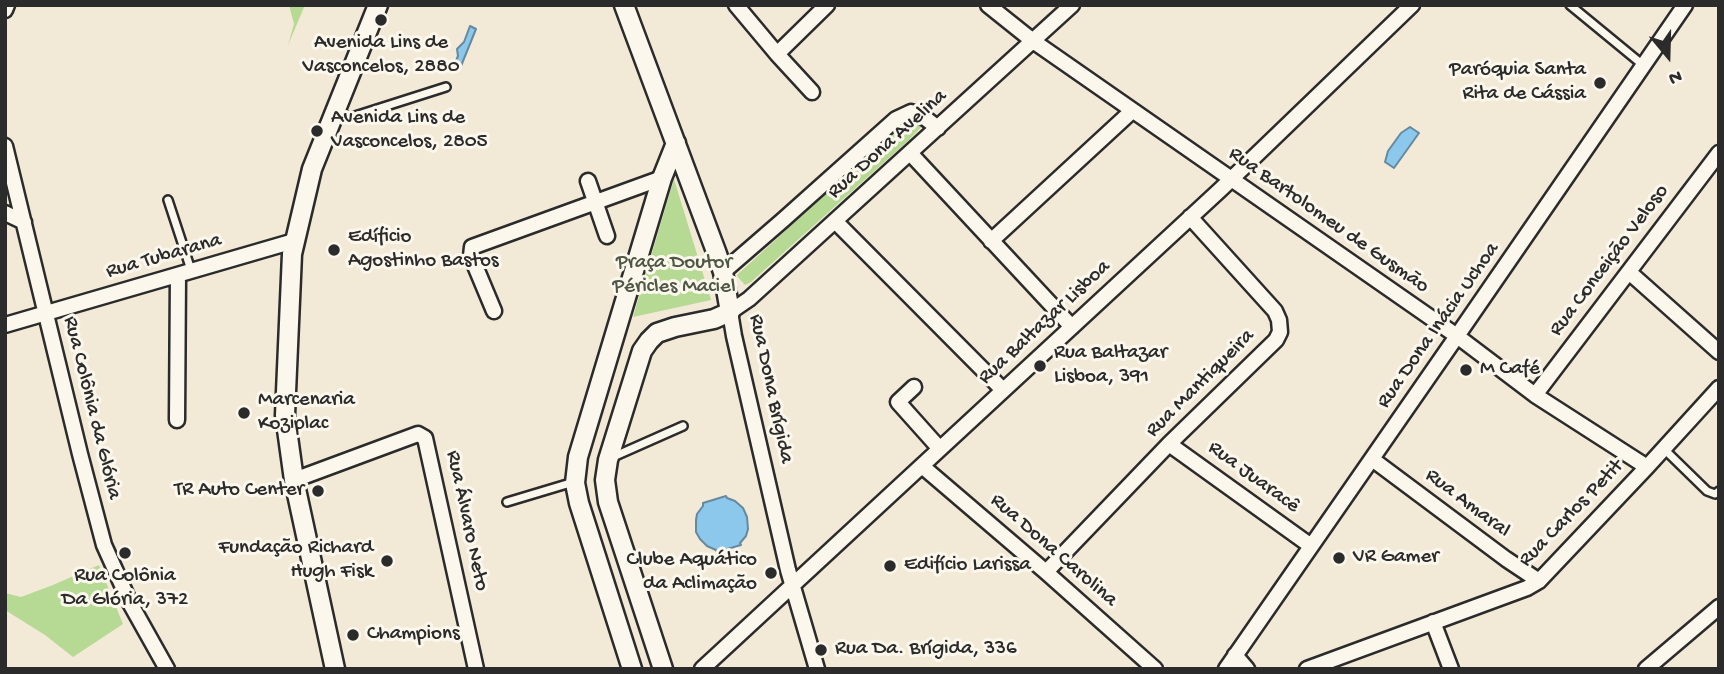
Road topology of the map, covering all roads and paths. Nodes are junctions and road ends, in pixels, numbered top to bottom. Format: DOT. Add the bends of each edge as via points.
graph roads {
  1 [pos="257,5"];
  2 [pos="264,5"];
  3 [pos="378,5"];
  4 [pos="624,5"];
  5 [pos="736,5"];
  6 [pos="827,5"];
  7 [pos="988,5"];
  8 [pos="1072,5"];
  9 [pos="1412,5"];
  10 [pos="1570,5"];
  11 [pos="1685,5"];
  12 [pos="1033,41"];
  13 [pos="776,54"];
  14 [pos="1643,65"];
  15 [pos="446,87"];
  16 [pos="812,92"];
  17 [pos="1132,111"];
  18 [pos="333,117"];
  19 [pos="938,128"];
  20 [pos="676,143"];
  21 [pos="5,146"];
  22 [pos="911,153"];
  23 [pos="1719,153"];
  24 [pos="662,178"];
  25 [pos="1231,179"];
  26 [pos="588,181"];
  27 [pos="168,200"];
  28 [pos="596,202"];
  29 [pos="5,213"];
  30 [pos="1190,217"];
  31 [pos="835,221"];
  32 [pos="24,222"];
  33 [pos="607,236"];
  34 [pos="295,241"];
  35 [pos="991,241"];
  36 [pos="723,272"];
  37 [pos="1629,272"];
  38 [pos="185,273"];
  39 [pos="494,310"];
  40 [pos="730,312"];
  41 [pos="46,313"];
  42 [pos="5,325"];
  43 [pos="1072,327"];
  44 [pos="1457,336"];
  45 [pos="1719,352"];
  46 [pos="914,387"];
  47 [pos="1719,388"];
  48 [pos="1003,390"];
  49 [pos="1535,395"];
  50 [pos="177,420"];
  51 [pos="683,426"];
  52 [pos="1170,444"];
  53 [pos="940,449"];
  54 [pos="1664,449"];
  55 [pos="1372,459"];
  56 [pos="608,460"];
  57 [pos="922,466"];
  58 [pos="1647,467"];
  59 [pos="294,480"];
  60 [pos="575,483"];
  61 [pos="1719,491"];
  62 [pos="508,502"];
  63 [pos="1311,546"];
  64 [pos="1046,572"];
  65 [pos="1539,581"];
  66 [pos="793,586"];
  67 [pos="1719,607"];
  68 [pos="1433,622"];
  69 [pos="1235,655"];
  70 [pos="167,669"];
  71 [pos="335,669"];
  72 [pos="477,669"];
  73 [pos="632,669"];
  74 [pos="663,669"];
  75 [pos="702,669"];
  76 [pos="817,669"];
  77 [pos="1155,669"];
  78 [pos="1226,669"];
  79 [pos="1247,669"];
  80 [pos="1307,669"];
  81 [pos="1451,669"];
  82 [pos="1646,669"];
  1 -- 2 [label="path"];
  3 -- 18 [label="street"];
  4 -- 20 [label="street, Rua Dona Brígida"];
  5 -- 13 [label="street"];
  6 -- 13 [label="street"];
  7 -- 12 [label="street, Rua Bartolomeu de Gusmão"];
  8 -- 12 [label="street, Rua Dona Avelina"];
  9 -- 25 [label="street, Rua Baltazar Lisboa"];
  10 -- 14 [label="lane"];
  11 -- 14 [label="street, Rua Dona Inácia Uchoa"];
  12 -- 17 [label="street, Rua Bartolomeu de Gusmão"];
  12 -- 19 [label="street, Rua Dona Avelina"];
  13 -- 16 [label="street"];
  14 -- 44 [label="street, Rua Dona Inácia Uchoa"];
  15 -- 18 [label="lane" via="355,116"];
  17 -- 25 [label="street, Rua Bartolomeu de Gusmão"];
  17 -- 35 [label="street"];
  18 -- 34 [label="street" via="312,169"];
  19 -- 22 [label="street, Rua Dona Avelina"];
  19 -- 36 [label="street" via="911,112 897,119"];
  20 -- 24 [label="street"];
  20 -- 36 [label="street, Rua Dona Brígida"];
  21 -- 32 [label="street, Rua Colônia da Glória"];
  22 -- 31 [label="street, Rua Dona Avelina"];
  22 -- 35 [label="street"];
  23 -- 37 [label="street, Rua Conceição Veloso"];
  24 -- 28 [label="street"];
  24 -- 60 [label="street" via="578,457"];
  25 -- 30 [label="street, Rua Baltazar Lisboa"];
  25 -- 44 [label="street, Rua Bartolomeu de Gusmão"];
  26 -- 28 [label="street"];
  27 -- 38 [label="lane"];
  28 -- 33 [label="street"];
  28 -- 39 [label="street" via="472,247 471,256"];
  29 -- 32 [label="street"];
  30 -- 43 [label="street, Rua Baltazar Lisboa"];
  30 -- 52 [label="street, Rua Mantiqueira" via="1275,311 1280,332"];
  31 -- 40 [label="street, Rua Dona Avelina"];
  31 -- 48 [label="street"];
  32 -- 41 [label="street, Rua Colônia da Glória"];
  34 -- 38 [label="street, Rua Tubarana"];
  34 -- 59 [label="street" via="285,415"];
  35 -- 43 [label="street"];
  36 -- 40 [label="street, Rua Dona Brígida"];
  37 -- 45 [label="street"];
  37 -- 49 [label="street, Rua Conceição Veloso"];
  38 -- 41 [label="street, Rua Tubarana"];
  38 -- 50 [label="street"];
  40 -- 56 [label="street" via="657,333 649,341"];
  40 -- 66 [label="street, Rua Dona Brígida"];
  41 -- 42 [label="street, Rua Tubarana"];
  41 -- 70 [label="street, Rua Colônia da Glória" via="104,545"];
  43 -- 48 [label="street, Rua Baltazar Lisboa"];
  44 -- 49 [label="street, Rua Bartolomeu de Gusmão"];
  44 -- 55 [label="street, Rua Dona Inácia Uchoa"];
  46 -- 53 [label="street" via="898,402"];
  47 -- 54 [label="street, Rua Carlos Petit"];
  48 -- 53 [label="street, Rua Baltazar Lisboa"];
  49 -- 58 [label="street, Rua Bartolomeu de Gusmão"];
  51 -- 56 [label="lane"];
  52 -- 63 [label="street, Rua Juaracê"];
  52 -- 64 [label="street, Rua Mantiqueira"];
  53 -- 57 [label="street, Rua Baltazar Lisboa"];
  54 -- 58 [label="street, Rua Carlos Petit"];
  54 -- 61 [label="lane" via="1707,491"];
  55 -- 63 [label="street, Rua Dona Inácia Uchoa"];
  55 -- 65 [label="street, Rua Amaral"];
  56 -- 74 [label="street" via="608,502"];
  57 -- 64 [label="street, Rua Dona Carolina"];
  57 -- 66 [label="street, Rua Baltazar Lisboa"];
  58 -- 65 [label="street, Rua Carlos Petit"];
  59 -- 71 [label="street"];
  59 -- 72 [label="street, Rua Álvaro Neto" via="418,434 425,438"];
  60 -- 62 [label="lane"];
  60 -- 73 [label="street"];
  63 -- 69 [label="street, Rua Dona Inácia Uchoa"];
  64 -- 77 [label="street, Rua Dona Carolina"];
  65 -- 68 [label="street, Rua Carlos Petit"];
  66 -- 75 [label="street, Rua Baltazar Lisboa"];
  66 -- 76 [label="street, Rua Dona Brígida"];
  67 -- 82 [label="street"];
  68 -- 80 [label="street, Rua Carlos Petit"];
  68 -- 81 [label="street"];
  69 -- 78 [label="street, Rua Dona Inácia Uchoa"];
  69 -- 79 [label="street"];
}
